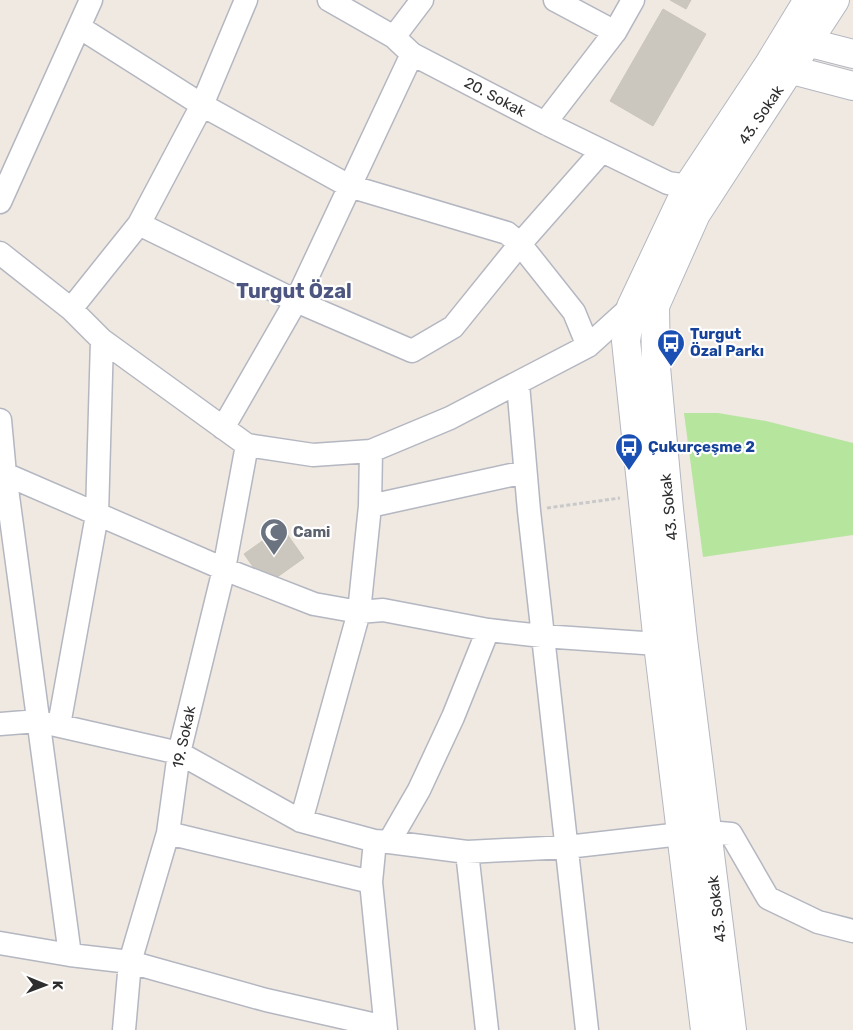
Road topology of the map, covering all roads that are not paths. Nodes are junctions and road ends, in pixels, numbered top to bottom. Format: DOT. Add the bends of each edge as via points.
graph roads {
  1 [pos="91,0"];
  2 [pos="246,0"];
  3 [pos="328,0"];
  4 [pos="422,0"];
  5 [pos="555,0"];
  6 [pos="633,0"];
  7 [pos="808,0"];
  8 [pos="836,0"];
  9 [pos="79,26"];
  10 [pos="615,32"];
  11 [pos="394,37"];
  12 [pos="796,40"];
  13 [pos="412,54"];
  14 [pos="853,54"];
  15 [pos="780,67"];
  16 [pos="853,86"];
  17 [pos="202,104"];
  18 [pos="545,123"];
  19 [pos="602,151"];
  20 [pos="349,186"];
  21 [pos="688,195"];
  22 [pos="0,202"];
  23 [pos="139,224"];
  24 [pos="520,244"];
  25 [pos="0,253"];
  26 [pos="296,301"];
  27 [pos="643,307"];
  28 [pos="71,309"];
  29 [pos="655,336"];
  30 [pos="102,340"];
  31 [pos="626,341"];
  32 [pos="588,346"];
  33 [pos="518,384"];
  34 [pos="0,420"];
  35 [pos="223,428"];
  36 [pos="247,445"];
  37 [pos="371,451"];
  38 [pos="525,472"];
  39 [pos="5,474"];
  40 [pos="370,506"];
  41 [pos="97,515"];
  42 [pos="224,569"];
  43 [pos="359,612"];
  44 [pos="488,630"];
  45 [pos="542,636"];
  46 [pos="670,641"];
  47 [pos="49,723"];
  48 [pos="0,724"];
  49 [pos="179,753"];
  50 [pos="301,821"];
  51 [pos="708,832"];
  52 [pos="168,833"];
  53 [pos="681,834"];
  54 [pos="382,842"];
  55 [pos="567,847"];
  56 [pos="466,852"];
  57 [pos="371,882"];
  58 [pos="853,931"];
  59 [pos="0,943"];
  60 [pos="70,955"];
  61 [pos="130,962"];
  62 [pos="385,1029"];
  63 [pos="124,1030"];
  64 [pos="487,1030"];
  65 [pos="587,1030"];
  66 [pos="705,1030"];
  67 [pos="732,1030"];
  1 -- 9 [label="street"];
  2 -- 17 [label="street"];
  3 -- 11 [label="street, 20. Sokak"];
  4 -- 11 [label="street"];
  5 -- 10 [label="street"];
  6 -- 10 [label="street"];
  7 -- 12 [label="street, 43. Sokak"];
  8 -- 12 [label="street, 43. Sokak"];
  9 -- 17 [label="street"];
  9 -- 22 [label="street"];
  10 -- 18 [label="street"];
  11 -- 13 [label="street, 20. Sokak"];
  12 -- 14 [label="street"];
  12 -- 15 [label="street, 43. Sokak"];
  13 -- 18 [label="street, 20. Sokak"];
  13 -- 20 [label="street"];
  15 -- 16 [label="street"];
  15 -- 21 [label="street, 43. Sokak"];
  17 -- 20 [label="street"];
  17 -- 23 [label="street"];
  18 -- 19 [label="street, 20. Sokak"];
  19 -- 21 [label="street, 20. Sokak"];
  19 -- 24 [label="street"];
  20 -- 24 [label="street" via="507,233"];
  20 -- 26 [label="street"];
  21 -- 27 [label="street, 43. Sokak"];
  23 -- 26 [label="street"];
  23 -- 28 [label="street"];
  24 -- 26 [label="street" via="453,327 412,352"];
  24 -- 32 [label="street" via="574,312"];
  25 -- 28 [label="street"];
  26 -- 35 [label="street"];
  27 -- 29 [label="street, 43. Sokak"];
  27 -- 31 [label="street, 43. Sokak"];
  27 -- 32 [label="street"];
  28 -- 30 [label="street"];
  29 -- 31 [label="street"];
  29 -- 46 [label="street, 43. Sokak" via="668,509"];
  30 -- 35 [label="street"];
  30 -- 41 [label="street"];
  31 -- 32 [label="street"];
  31 -- 46 [label="street, 43. Sokak" via="642,495"];
  32 -- 33 [label="street"];
  33 -- 37 [label="street" via="450,418"];
  33 -- 38 [label="street"];
  34 -- 39 [label="street"];
  35 -- 36 [label="street"];
  36 -- 37 [label="street" via="314,455"];
  36 -- 42 [label="street, 19. Sokak"];
  37 -- 40 [label="street"];
  38 -- 40 [label="street"];
  38 -- 45 [label="street"];
  39 -- 41 [label="street"];
  39 -- 47 [label="street"];
  40 -- 43 [label="street"];
  41 -- 42 [label="street"];
  41 -- 47 [label="street"];
  42 -- 43 [label="street" via="314,604"];
  42 -- 49 [label="street, 19. Sokak"];
  43 -- 44 [label="street" via="384,610"];
  43 -- 50 [label="street"];
  44 -- 45 [label="street"];
  44 -- 54 [label="street" via="419,790"];
  45 -- 46 [label="street"];
  45 -- 55 [label="street"];
  46 -- 51 [label="street, 43. Sokak"];
  46 -- 53 [label="street, 43. Sokak"];
  47 -- 48 [label="street"];
  47 -- 49 [label="street"];
  47 -- 60 [label="street"];
  49 -- 50 [label="street"];
  49 -- 52 [label="street, 19. Sokak"];
  50 -- 54 [label="street"];
  51 -- 53 [label="street"];
  51 -- 58 [label="street" via="731,834 768,898 818,922"];
  51 -- 67 [label="street, 43. Sokak"];
  52 -- 57 [label="street"];
  52 -- 61 [label="street, 19. Sokak"];
  53 -- 55 [label="street"];
  53 -- 66 [label="street, 43. Sokak"];
  54 -- 56 [label="street"];
  54 -- 57 [label="street"];
  55 -- 56 [label="street"];
  55 -- 65 [label="street"];
  56 -- 64 [label="street"];
  57 -- 62 [label="street"];
  59 -- 60 [label="street"];
  60 -- 61 [label="street"];
  61 -- 62 [label="street"];
  61 -- 63 [label="street, 19. Sokak"];
}
